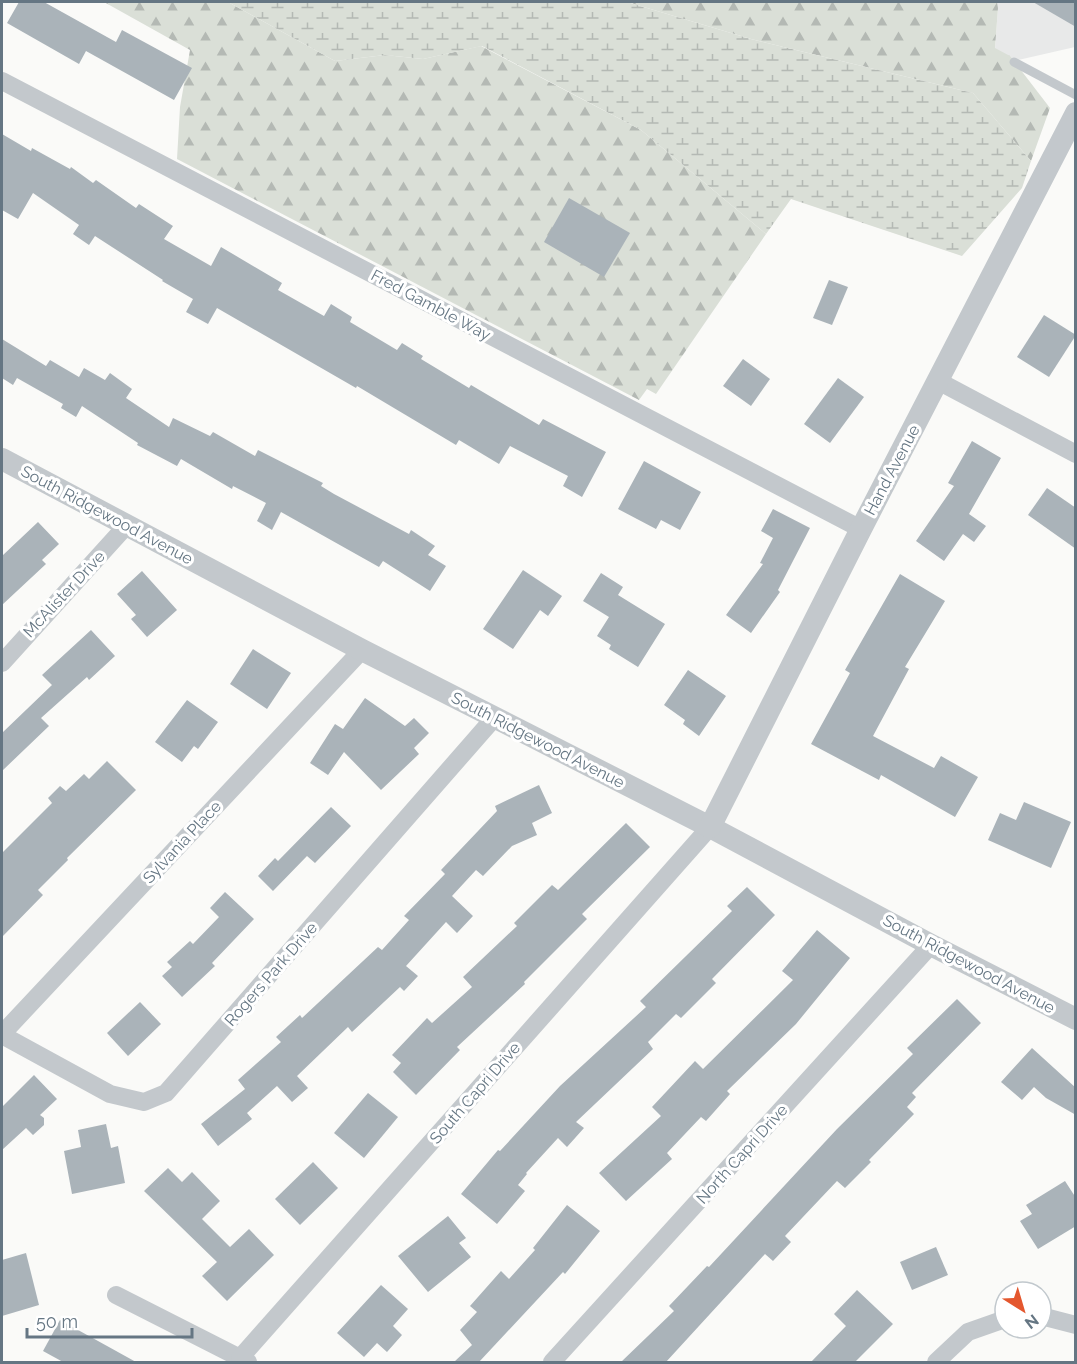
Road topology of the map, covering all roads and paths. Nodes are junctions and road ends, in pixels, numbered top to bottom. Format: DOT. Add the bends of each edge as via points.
graph roads {
  1 [pos="1014,62"];
  2 [pos="2,81"];
  3 [pos="1076,95"];
  4 [pos="1076,113"];
  5 [pos="938,381"];
  6 [pos="1076,454"];
  7 [pos="2,459"];
  8 [pos="128,525"];
  9 [pos="861,529"];
  10 [pos="362,650"];
  11 [pos="2,663"];
  12 [pos="495,717"];
  13 [pos="710,827"];
  14 [pos="931,945"];
  15 [pos="1076,1019"];
  16 [pos="2,1034"];
  17 [pos="116,1294"];
  18 [pos="1076,1310"];
  19 [pos="993,1323"];
  20 [pos="1067,1323"];
  21 [pos="244,1360"];
  22 [pos="552,1362"];
  23 [pos="936,1362"];
  1 -- 3 [label="lane"];
  2 -- 9 [label="street, Fred Gamble Way"];
  4 -- 5 [label="street, Hand Avenue"];
  5 -- 6 [label="street"];
  5 -- 9 [label="street, Hand Avenue"];
  7 -- 8 [label="street, South Ridgewood Avenue"];
  8 -- 10 [label="street, South Ridgewood Avenue"];
  8 -- 11 [label="street, McAlister Drive"];
  9 -- 13 [label="street, Hand Avenue"];
  10 -- 12 [label="street, South Ridgewood Avenue"];
  10 -- 16 [label="street, Sylvania Place"];
  12 -- 13 [label="street, South Ridgewood Avenue"];
  12 -- 16 [label="street, Rogers Park Drive" via="166,1093 144,1102 110,1094"];
  13 -- 14 [label="street, South Ridgewood Avenue"];
  13 -- 21 [label="street, South Capri Drive"];
  14 -- 15 [label="street, South Ridgewood Avenue"];
  14 -- 22 [label="street, North Capri Drive"];
  17 -- 21 [label="street"];
  18 -- 20 [label="street"];
  19 -- 23 [label="street" via="968,1332"];
}
